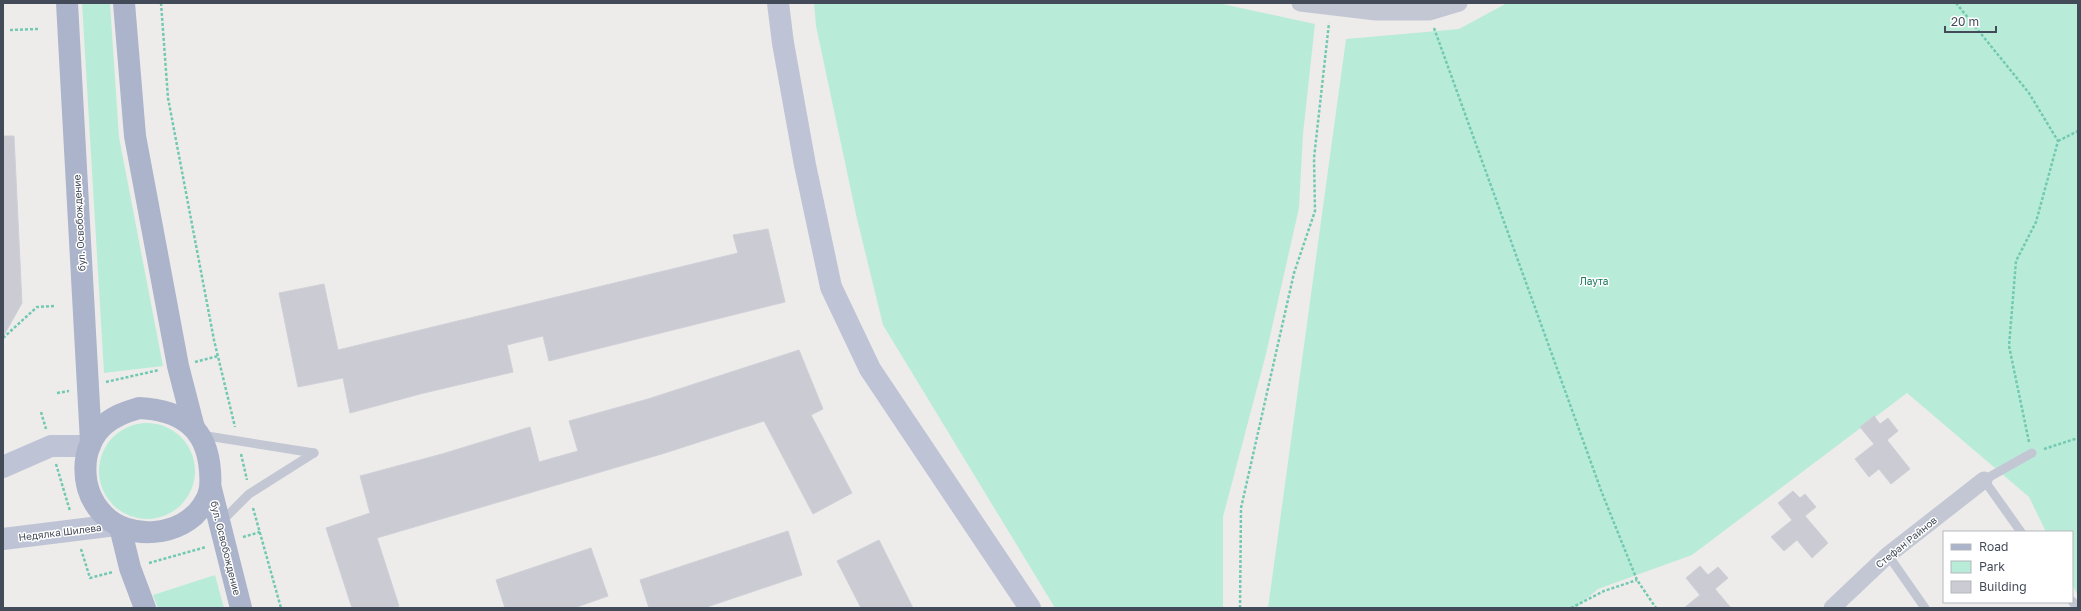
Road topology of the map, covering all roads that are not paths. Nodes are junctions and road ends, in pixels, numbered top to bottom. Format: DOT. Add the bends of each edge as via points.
graph roads {
  1 [pos="67,3"];
  2 [pos="124,3"];
  3 [pos="778,3"];
  4 [pos="1300,3"];
  5 [pos="1459,3"];
  6 [pos="196,431"];
  7 [pos="91,444"];
  8 [pos="2032,453"];
  9 [pos="3,467"];
  10 [pos="1984,480"];
  11 [pos="211,489"];
  12 [pos="118,526"];
  13 [pos="2021,531"];
  14 [pos="222,533"];
  15 [pos="3,538"];
  16 [pos="1888,555"];
  17 [pos="145,608"];
  18 [pos="241,608"];
  19 [pos="1030,608"];
  20 [pos="1832,608"];
  21 [pos="1925,608"];
  1 -- 7 [label="main road, бул. Освобождение"];
  2 -- 6 [label="main road" via="135,136 178,366"];
  3 -- 19 [label="street" via="805,165 831,287 870,369"];
  4 -- 5 [label="street" via="1376,12 1429,12"];
  6 -- 7 [label="main road" via="178,416 159,409 139,408 120,414 103,426"];
  6 -- 11 [label="main road" via="204,443 209,460"];
  6 -- 14 [label="lane" via="314,453 250,494"];
  7 -- 9 [label="street" via="51,446"];
  7 -- 12 [label="main road" via="85,463 86,482 92,499 102,514"];
  8 -- 10 [label="lane"];
  10 -- 13 [label="lane"];
  10 -- 16 [label="street, Стефан Райнов"];
  11 -- 12 [label="main road" via="203,506 177,526 159,532 139,533"];
  11 -- 14 [label="main road, бул. Освобождение"];
  12 -- 15 [label="street, Недялка Шилева"];
  12 -- 17 [label="main road"];
  14 -- 18 [label="main road, бул. Освобождение"];
  16 -- 20 [label="street, Стефан Райнов"];
  16 -- 21 [label="lane"];
}
